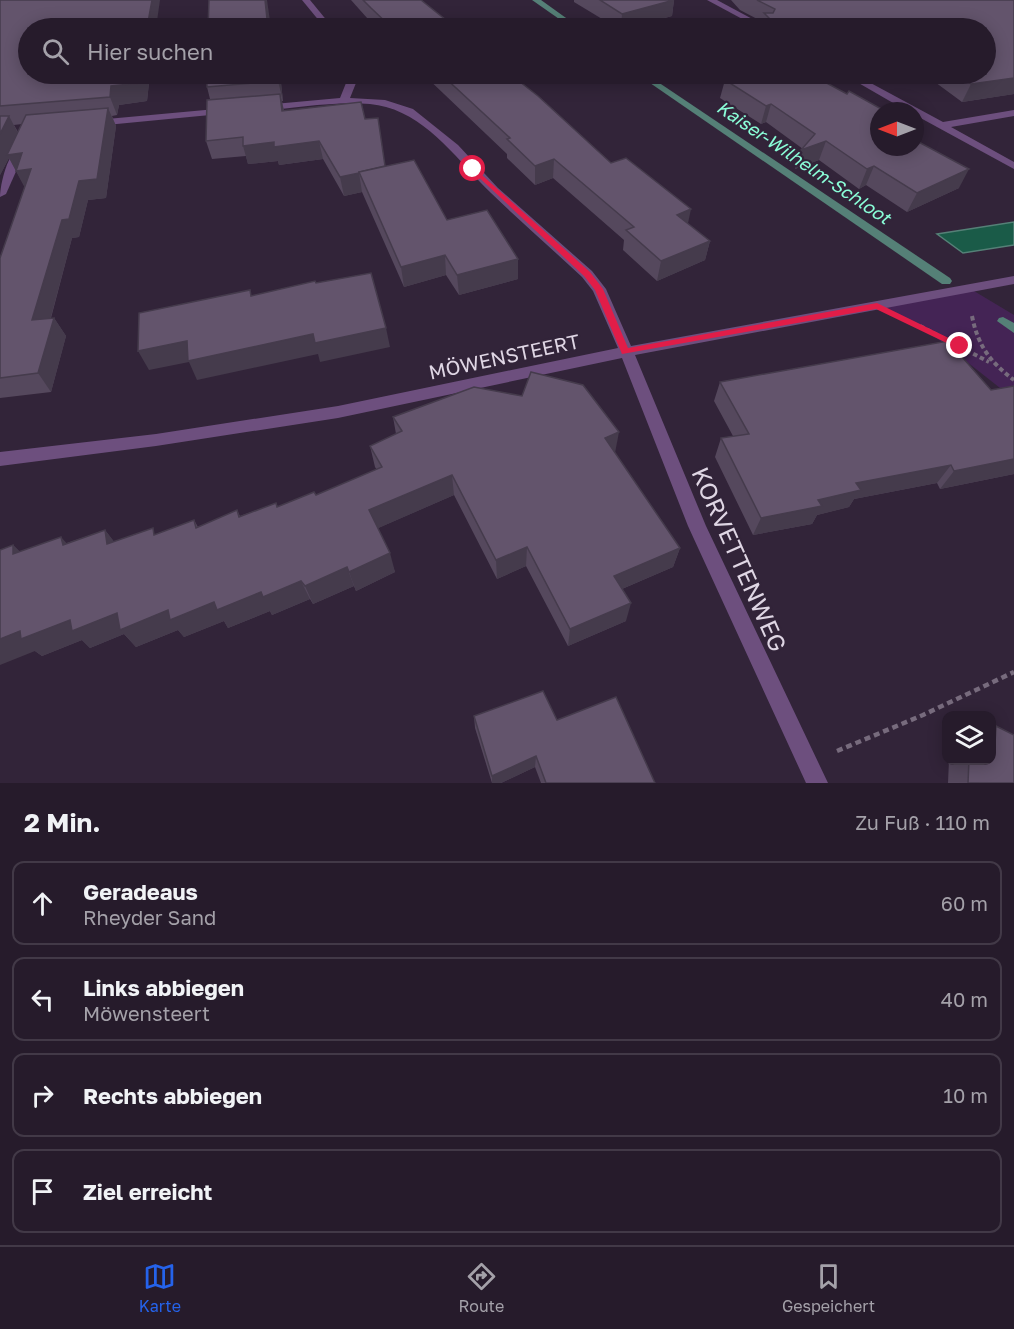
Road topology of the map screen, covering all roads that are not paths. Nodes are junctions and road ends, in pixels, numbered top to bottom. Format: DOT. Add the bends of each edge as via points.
graph roads {
  1 [pos="306,0"];
  2 [pos="711,0"];
  3 [pos="321,18"];
  4 [pos="746,18"];
  5 [pos="351,84"];
  6 [pos="867,84"];
  7 [pos="344,101"];
  8 [pos="1014,113"];
  9 [pos="88,123"];
  10 [pos="944,125"];
  11 [pos="27,136"];
  12 [pos="1014,166"];
  13 [pos="0,194"];
  14 [pos="1014,280"];
  15 [pos="625,352"];
  16 [pos="0,459"];
  17 [pos="818,783"];
  1 -- 3 [label="street"];
  2 -- 4 [label="street"];
  5 -- 7 [label="street"];
  6 -- 10 [label="street"];
  7 -- 9 [label="street, KORVETTENWEG"];
  7 -- 15 [label="street, KORVETTENWEG" via="386,103 410,111 454,147 494,190 587,274 599,289"];
  8 -- 10 [label="street"];
  10 -- 12 [label="street"];
  11 -- 13 [label="street"];
  14 -- 15 [label="street, MÖWENSTEERT"];
  15 -- 16 [label="street, MÖWENSTEERT" via="338,412"];
  15 -- 17 [label="street, KORVETTENWEG" via="697,526"];
}
